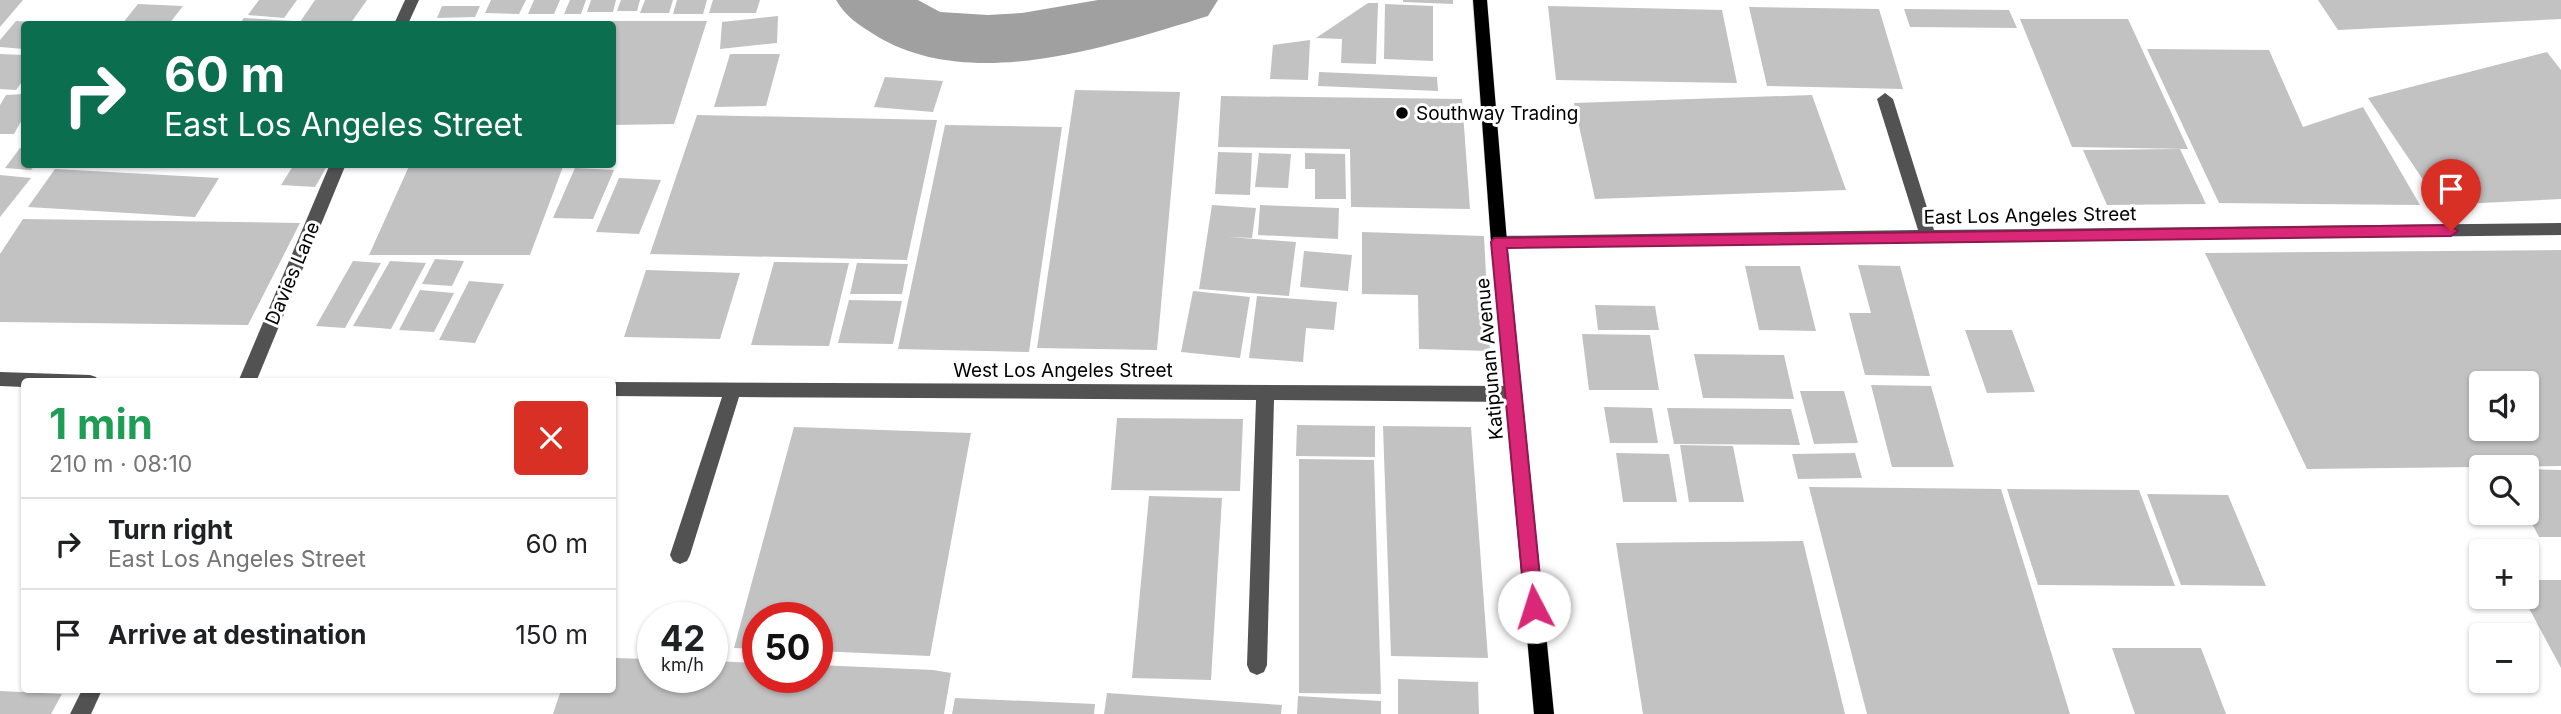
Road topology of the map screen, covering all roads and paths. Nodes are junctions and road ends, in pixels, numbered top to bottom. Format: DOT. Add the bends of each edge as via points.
graph roads {
  1 [pos="412,0"];
  2 [pos="1480,0"];
  3 [pos="402,21"];
  4 [pos="1885,99"];
  5 [pos="336,168"];
  6 [pos="2561,229"];
  7 [pos="1928,237"];
  8 [pos="1499,242"];
  9 [pos="249,378"];
  10 [pos="0,379"];
  11 [pos="21,380"];
  12 [pos="616,388"];
  13 [pos="733,389"];
  14 [pos="1265,393"];
  15 [pos="1513,394"];
  16 [pos="680,555"];
  17 [pos="1257,665"];
  18 [pos="91,693"];
  19 [pos="80,714"];
  20 [pos="1544,714"];
  1 -- 3 [label="street"];
  2 -- 8 [label="main road, Katipunan Avenue"];
  4 -- 7 [label="street"];
  5 -- 9 [label="street, Davies Lane"];
  6 -- 7 [label="street, East Los Angeles Street"];
  7 -- 8 [label="street, East Los Angeles Street"];
  8 -- 15 [label="main road, Katipunan Avenue"];
  10 -- 11 [label="street"];
  12 -- 13 [label="street, West Los Angeles Street"];
  13 -- 14 [label="street, West Los Angeles Street"];
  13 -- 16 [label="street"];
  14 -- 15 [label="street, West Los Angeles Street"];
  14 -- 17 [label="street"];
  15 -- 20 [label="main road, Katipunan Avenue"];
  18 -- 19 [label="street"];
}
